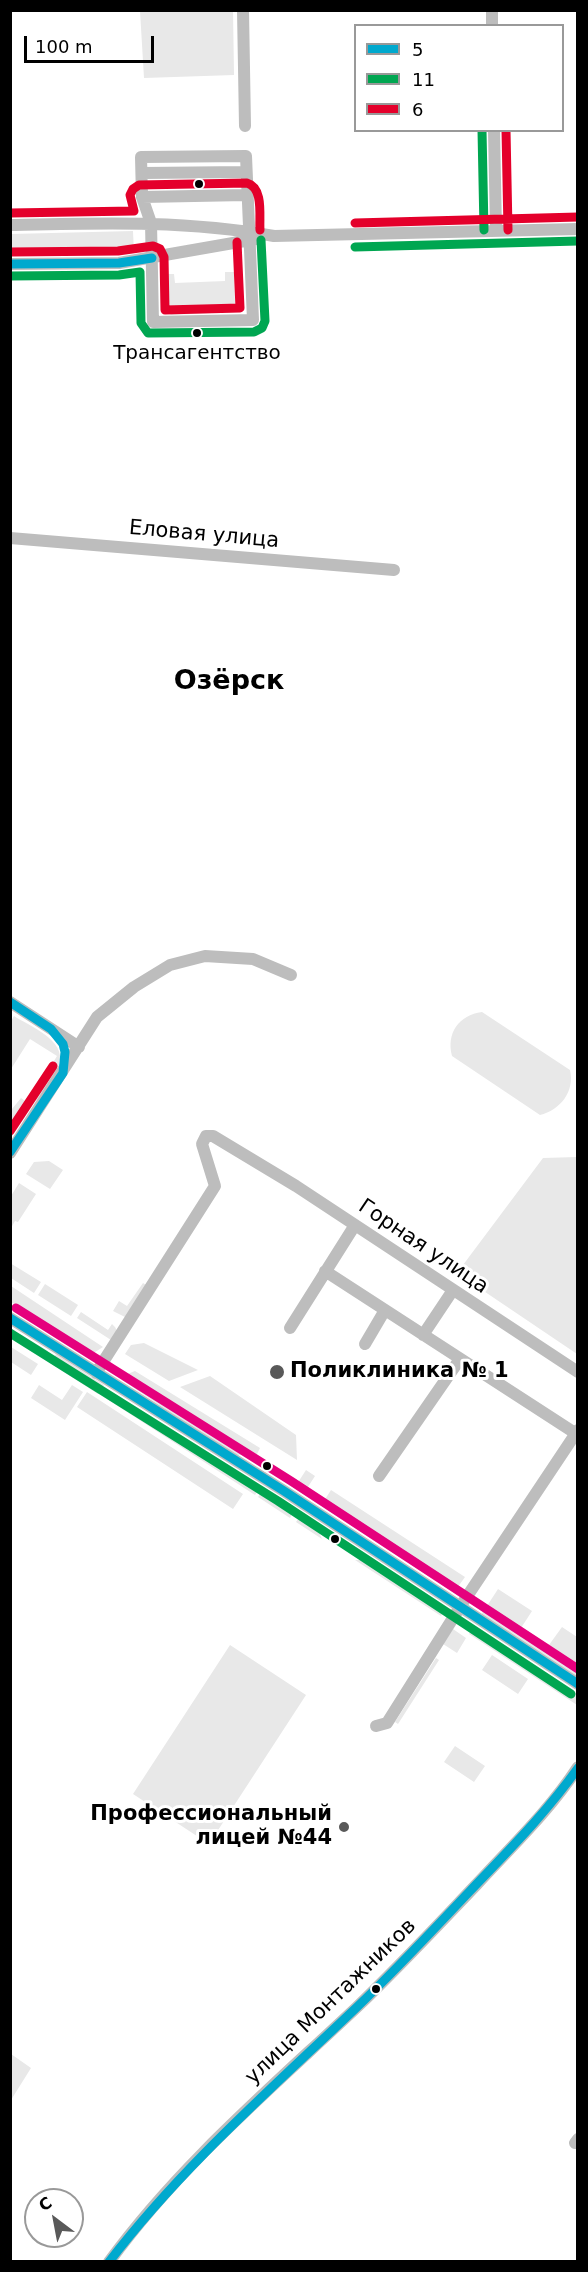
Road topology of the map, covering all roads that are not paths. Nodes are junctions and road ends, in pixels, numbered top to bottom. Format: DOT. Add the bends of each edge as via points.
graph roads {
  1 [pos="243,10"];
  2 [pos="245,126"];
  3 [pos="494,132"];
  4 [pos="246,195"];
  5 [pos="142,197"];
  6 [pos="125,223"];
  7 [pos="151,223"];
  8 [pos="10,225"];
  9 [pos="578,229"];
  10 [pos="496,230"];
  11 [pos="248,236"];
  12 [pos="152,258"];
  13 [pos="10,264"];
  14 [pos="10,538"];
  15 [pos="394,570"];
  16 [pos="291,975"];
  17 [pos="10,1002"];
  18 [pos="51,1029"];
  19 [pos="79,1047"];
  20 [pos="63,1073"];
  21 [pos="10,1153"];
  22 [pos="355,1225"];
  23 [pos="325,1271"];
  24 [pos="453,1290"];
  25 [pos="385,1310"];
  26 [pos="10,1318"];
  27 [pos="290,1328"];
  28 [pos="423,1335"];
  29 [pos="365,1344"];
  30 [pos="460,1359"];
  31 [pos="578,1372"];
  32 [pos="96,1373"];
  33 [pos="576,1431"];
  34 [pos="379,1476"];
  35 [pos="460,1607"];
  36 [pos="578,1684"];
  37 [pos="376,1726"];
  38 [pos="578,1767"];
  39 [pos="109,2262"];
  1 -- 2 [label="street"];
  3 -- 10 [label="street"];
  4 -- 5 [label="street"];
  4 -- 5 [label="street" via="246,156 141,157"];
  4 -- 11 [label="street"];
  5 -- 6 [label="street"];
  5 -- 7 [label="street"];
  6 -- 7 [label="street"];
  6 -- 8 [label="street"];
  7 -- 11 [label="street"];
  7 -- 12 [label="street"];
  9 -- 10 [label="street"];
  10 -- 11 [label="street"];
  11 -- 12 [label="street"];
  11 -- 12 [label="street" via="253,320 153,322"];
  12 -- 13 [label="street" via="118,263"];
  14 -- 15 [label="street, Еловая улица"];
  16 -- 19 [label="street" via="253,959 205,956 170,965 134,987 98,1017"];
  17 -- 18 [label="street"];
  18 -- 19 [label="street"];
  18 -- 20 [label="street" via="63,1044"];
  19 -- 20 [label="street"];
  20 -- 21 [label="street"];
  22 -- 23 [label="street"];
  22 -- 24 [label="street, Горная улица"];
  22 -- 32 [label="street, Горная улица" via="246,1154 206,1136 202,1144 215,1186"];
  23 -- 25 [label="street"];
  23 -- 27 [label="street"];
  24 -- 28 [label="street"];
  24 -- 31 [label="street, Горная улица"];
  25 -- 28 [label="street"];
  25 -- 29 [label="street"];
  26 -- 32 [label="street"];
  28 -- 30 [label="street"];
  30 -- 33 [label="street"];
  30 -- 34 [label="street"];
  32 -- 35 [label="street"];
  33 -- 35 [label="street"];
  35 -- 36 [label="street"];
  35 -- 37 [label="street" via="387,1723"];
  38 -- 39 [label="street, улица Монтажников" via="510,1848 410,1955 177,2177"];
}
